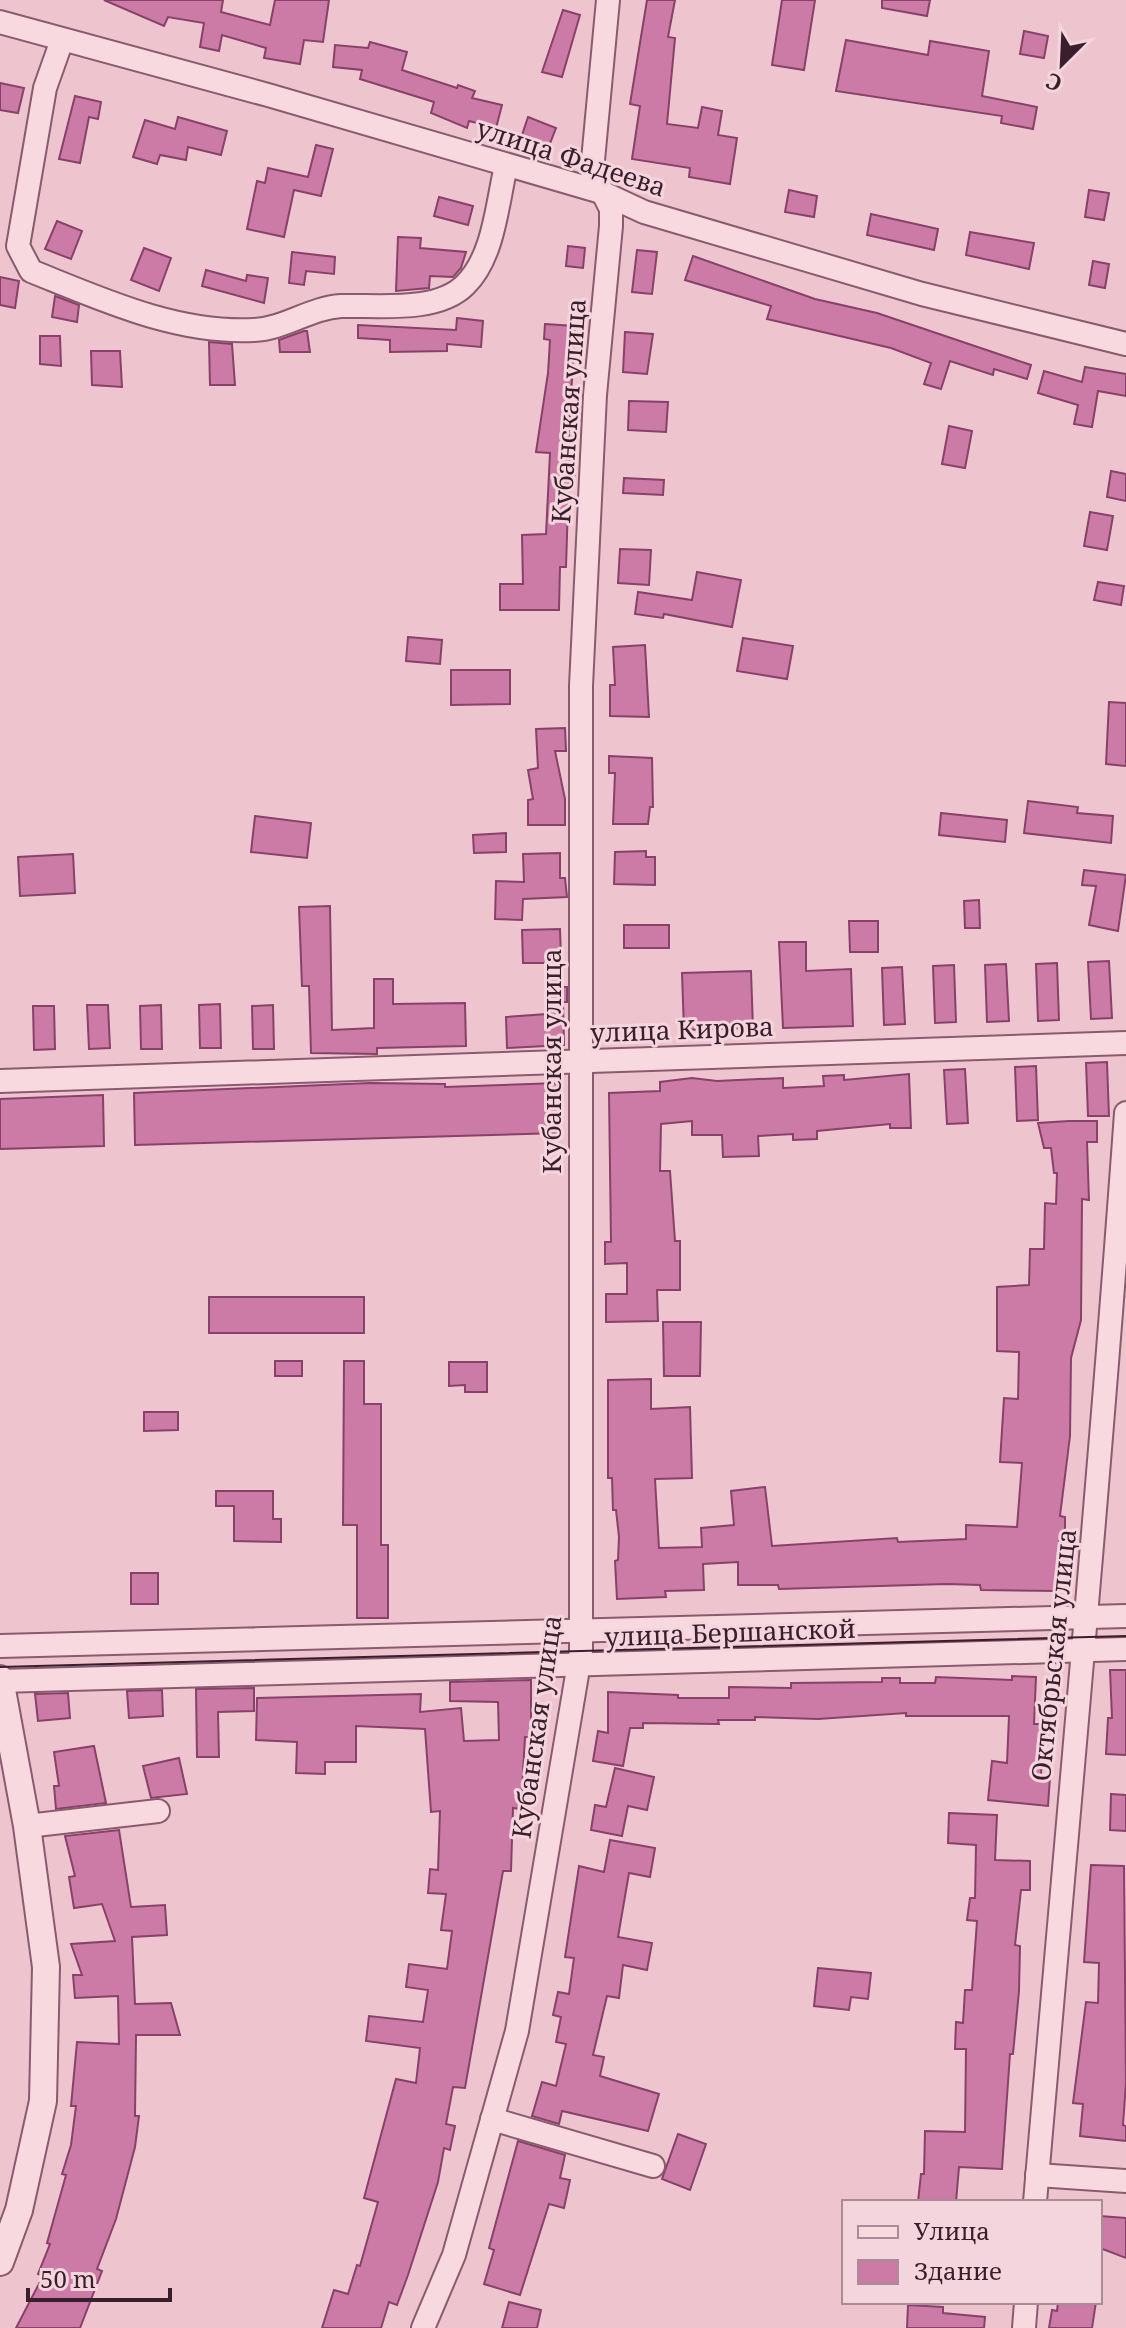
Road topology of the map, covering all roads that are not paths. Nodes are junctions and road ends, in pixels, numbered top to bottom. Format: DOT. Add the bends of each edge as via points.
graph roads {
  1 [pos="608,0"];
  2 [pos="0,22"];
  3 [pos="62,40"];
  4 [pos="506,166"];
  5 [pos="601,192"];
  6 [pos="1126,344"];
  7 [pos="1126,1043"];
  8 [pos="580,1062"];
  9 [pos="0,1081"];
  10 [pos="1126,1113"];
  11 [pos="1126,1616"];
  12 [pos="1086,1617"];
  13 [pos="582,1632"];
  14 [pos="0,1646"];
  15 [pos="1126,1649"];
  16 [pos="1081,1650"];
  17 [pos="579,1665"];
  18 [pos="0,1680"];
  19 [pos="158,1811"];
  20 [pos="27,1826"];
  21 [pos="492,2119"];
  22 [pos="653,2166"];
  23 [pos="1037,2175"];
  24 [pos="1126,2181"];
  25 [pos="1035,2200"];
  26 [pos="0,2262"];
  27 [pos="1026,2304"];
  28 [pos="423,2328"];
  29 [pos="1024,2328"];
  1 -- 5 [label="street, Кубанская улица" via="592,171"];
  2 -- 3 [label="street, улица Фадеева"];
  3 -- 4 [label="street, улица Фадеева"];
  3 -- 4 [label="street" via="45,88 18,246 31,271 136,312 214,330 258,330 321,307 438,302 457,292 483,260"];
  4 -- 5 [label="street, улица Фадеева"];
  5 -- 6 [label="street, улица Фадеева" via="644,212 922,294"];
  5 -- 8 [label="street, Кубанская улица" via="611,209 611,226 595,395 581,686"];
  7 -- 8 [label="street, улица Кирова"];
  8 -- 9 [label="street, улица Кирова"];
  8 -- 13 [label="street, Кубанская улица"];
  10 -- 12 [label="street, Октябрьская улица"];
  11 -- 12 [label="street, улица Бершанской"];
  12 -- 13 [label="street, улица Бершанской"];
  12 -- 16 [label="street, Октябрьская улица"];
  13 -- 14 [label="street, улица Бершанской"];
  13 -- 17 [label="street, Кубанская улица"];
  15 -- 16 [label="street, улица Бершанской"];
  16 -- 17 [label="street, улица Бершанской"];
  16 -- 23 [label="street, Октябрьская улица"];
  17 -- 18 [label="street, улица Бершанской"];
  17 -- 21 [label="street, Кубанская улица" via="517,2031"];
  18 -- 20 [label="street"];
  19 -- 20 [label="street"];
  20 -- 26 [label="street" via="46,1967 43,2101 19,2210"];
  21 -- 22 [label="street"];
  21 -- 28 [label="street, Кубанская улица" via="454,2255"];
  23 -- 24 [label="street"];
  23 -- 25 [label="street, Октябрьская улица"];
  27 -- 29 [label="street"];
}
